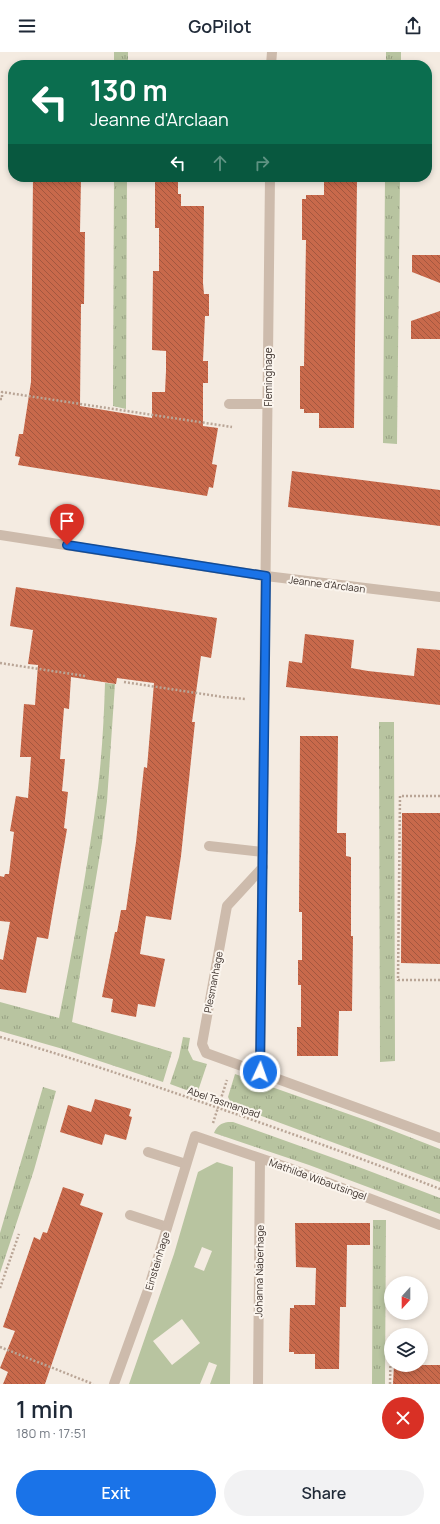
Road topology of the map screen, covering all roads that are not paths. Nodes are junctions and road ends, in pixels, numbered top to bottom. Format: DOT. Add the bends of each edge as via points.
graph roads {
  1 [pos="270,182"];
  2 [pos="229,404"];
  3 [pos="268,404"];
  4 [pos="0,535"];
  5 [pos="266,576"];
  6 [pos="440,597"];
  7 [pos="209,846"];
  8 [pos="263,852"];
  9 [pos="263,867"];
  10 [pos="260,1072"];
  11 [pos="195,1136"];
  12 [pos="440,1138"];
  13 [pos="148,1152"];
  14 [pos="260,1158"];
  15 [pos="186,1164"];
  16 [pos="130,1215"];
  17 [pos="440,1225"];
  18 [pos="167,1227"];
  19 [pos="114,1384"];
  20 [pos="258,1384"];
  1 -- 3 [label="street, Fleminghage"];
  2 -- 3 [label="street"];
  3 -- 5 [label="street, Fleminghage"];
  4 -- 5 [label="street, Jeanne d'Arclaan"];
  5 -- 6 [label="street, Jeanne d'Arclaan"];
  5 -- 8 [label="street"];
  7 -- 8 [label="street"];
  8 -- 9 [label="street"];
  9 -- 10 [label="street"];
  9 -- 10 [label="street, Plesmanhage" via="228,906 202,1044 206,1053"];
  10 -- 12 [label="street, Plesmanhage"];
  11 -- 14 [label="street, Mathilde Wibautsingel"];
  11 -- 15 [label="street, Einsteinhage"];
  13 -- 15 [label="street"];
  14 -- 17 [label="street, Mathilde Wibautsingel"];
  14 -- 20 [label="street, Johanna Naberhage"];
  15 -- 18 [label="street, Einsteinhage"];
  16 -- 18 [label="street"];
  18 -- 19 [label="street, Einsteinhage" via="137,1324"];
}
